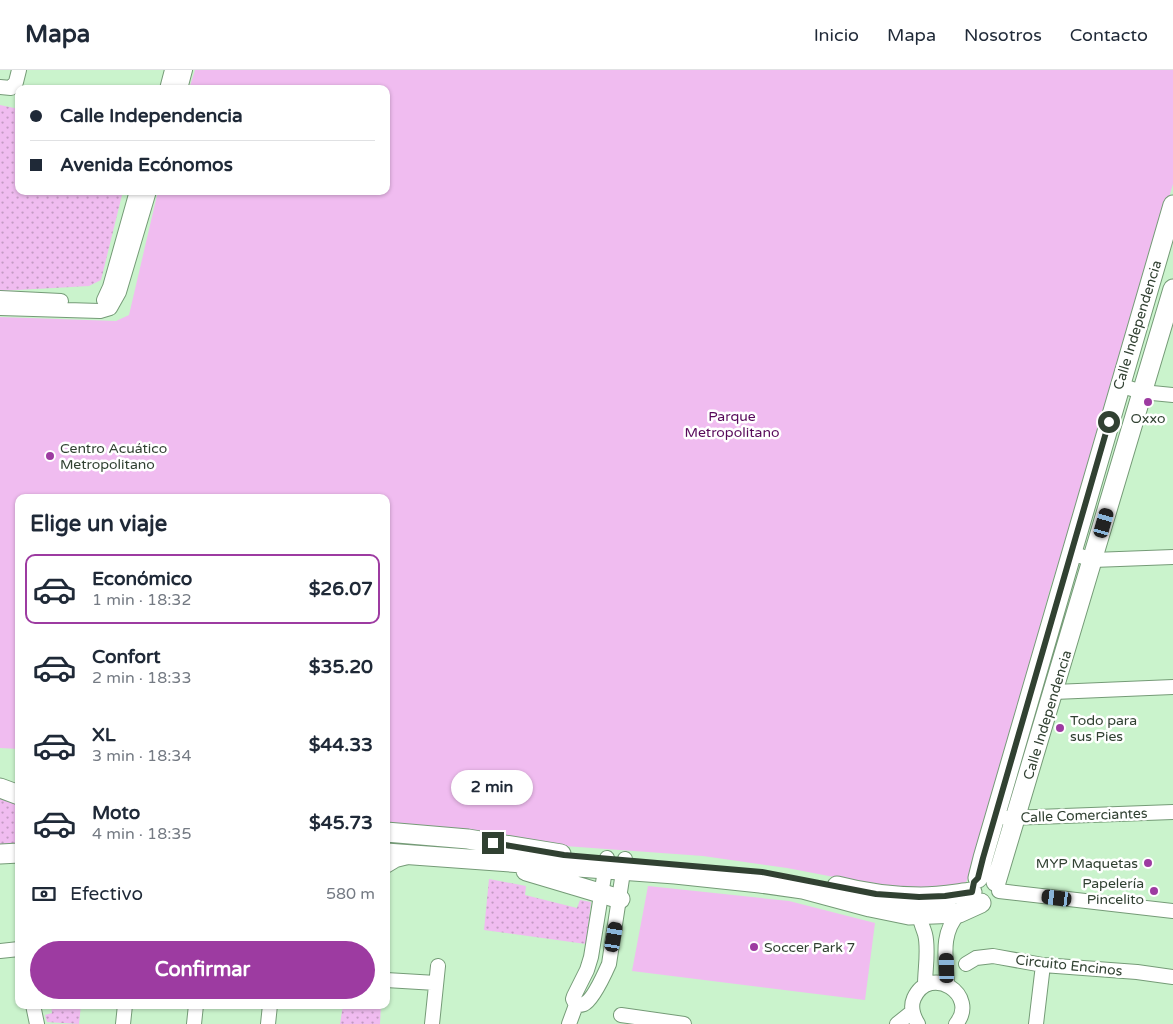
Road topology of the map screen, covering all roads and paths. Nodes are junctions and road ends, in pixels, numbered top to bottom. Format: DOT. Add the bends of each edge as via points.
graph roads {
  1 [pos="19,70"];
  2 [pos="172,70"];
  3 [pos="185,70"];
  4 [pos="168,85"];
  5 [pos="181,85"];
  6 [pos="0,87"];
  7 [pos="136,195"];
  8 [pos="148,195"];
  9 [pos="1173,205"];
  10 [pos="1173,289"];
  11 [pos="0,298"];
  12 [pos="107,304"];
  13 [pos="0,308"];
  14 [pos="1119,385"];
  15 [pos="1142,392"];
  16 [pos="1173,395"];
  17 [pos="1071,553"];
  18 [pos="1173,557"];
  19 [pos="1093,560"];
  20 [pos="1173,687"];
  21 [pos="1054,692"];
  22 [pos="0,788"];
  23 [pos="15,794"];
  24 [pos="1173,812"];
  25 [pos="1016,818"];
  26 [pos="995,819"];
  27 [pos="390,832"];
  28 [pos="15,853"];
  29 [pos="390,853"];
  30 [pos="0,854"];
  31 [pos="418,854"];
  32 [pos="484,854"];
  33 [pos="390,864"];
  34 [pos="615,864"];
  35 [pos="985,889"];
  36 [pos="611,897"];
  37 [pos="919,906"];
  38 [pos="1173,912"];
  39 [pos="959,913"];
  40 [pos="15,949"];
  41 [pos="0,951"];
  42 [pos="966,964"];
  43 [pos="1043,965"];
  44 [pos="438,966"];
  45 [pos="1173,977"];
  46 [pos="390,980"];
  47 [pos="436,983"];
  48 [pos="947,984"];
  49 [pos="925,985"];
  50 [pos="34,1009"];
  51 [pos="125,1009"];
  52 [pos="196,1009"];
  53 [pos="270,1009"];
  54 [pos="621,1015"];
  55 [pos="915,1018"];
  56 [pos="663,1022"];
  57 [pos="959,1023"];
  58 [pos="37,1024"];
  59 [pos="123,1024"];
  60 [pos="194,1024"];
  61 [pos="268,1024"];
  62 [pos="432,1024"];
  63 [pos="569,1024"];
  64 [pos="684,1024"];
  65 [pos="897,1024"];
  66 [pos="1036,1024"];
  1 -- 6 [label="street" via="11,88"];
  2 -- 4 [label="street"];
  3 -- 5 [label="street"];
  7 -- 12 [label="street"];
  8 -- 12 [label="street" via="119,292"];
  9 -- 14 [label="street, Calle Independencia"];
  10 -- 15 [label="street, Calle Independencia"];
  11 -- 12 [label="street"];
  12 -- 13 [label="street" via="100,311"];
  14 -- 15 [label="street"];
  14 -- 17 [label="street, Calle Independencia"];
  15 -- 16 [label="street"];
  15 -- 19 [label="street, Calle Independencia"];
  17 -- 19 [label="street"];
  17 -- 26 [label="street, Calle Independencia"];
  18 -- 19 [label="street"];
  19 -- 21 [label="street, Calle Independencia"];
  20 -- 21 [label="street"];
  21 -- 25 [label="street, Calle Independencia"];
  22 -- 23 [label="street"];
  24 -- 25 [label="street, Calle Comerciantes"];
  25 -- 26 [label="street, Calle Comerciantes"];
  25 -- 35 [label="street, Calle Independencia"];
  26 -- 35 [label="street, Calle Independencia" via="983,858"];
  27 -- 32 [label="street" via="440,836"];
  28 -- 30 [label="street"];
  29 -- 31 [label="street"];
  31 -- 32 [label="street"];
  31 -- 33 [label="street"];
  32 -- 34 [label="street"];
  32 -- 36 [label="street"];
  34 -- 36 [label="street"];
  34 -- 37 [label="street" via="761,877 909,915"];
  35 -- 37 [label="street" via="945,896"];
  35 -- 38 [label="street"];
  35 -- 39 [label="street"];
  36 -- 63 [label="street" via="587,970 573,999 576,1005"];
  37 -- 39 [label="street"];
  37 -- 49 [label="street" via="926,942"];
  39 -- 48 [label="street" via="951,922 946,936"];
  40 -- 41 [label="street"];
  42 -- 43 [label="street, Circuito Encinos" via="976,958 992,956"];
  43 -- 45 [label="street, Circuito Encinos"];
  43 -- 66 [label="street"];
  44 -- 47 [label="street"];
  46 -- 47 [label="street"];
  47 -- 62 [label="street"];
  48 -- 49 [label="street"];
  48 -- 57 [label="street" via="961,999"];
  49 -- 55 [label="street" via="912,1002"];
  50 -- 58 [label="street"];
  51 -- 59 [label="street"];
  52 -- 60 [label="street"];
  53 -- 61 [label="street"];
  54 -- 56 [label="street"];
  55 -- 65 [label="street"];
  56 -- 64 [label="street"];
}
